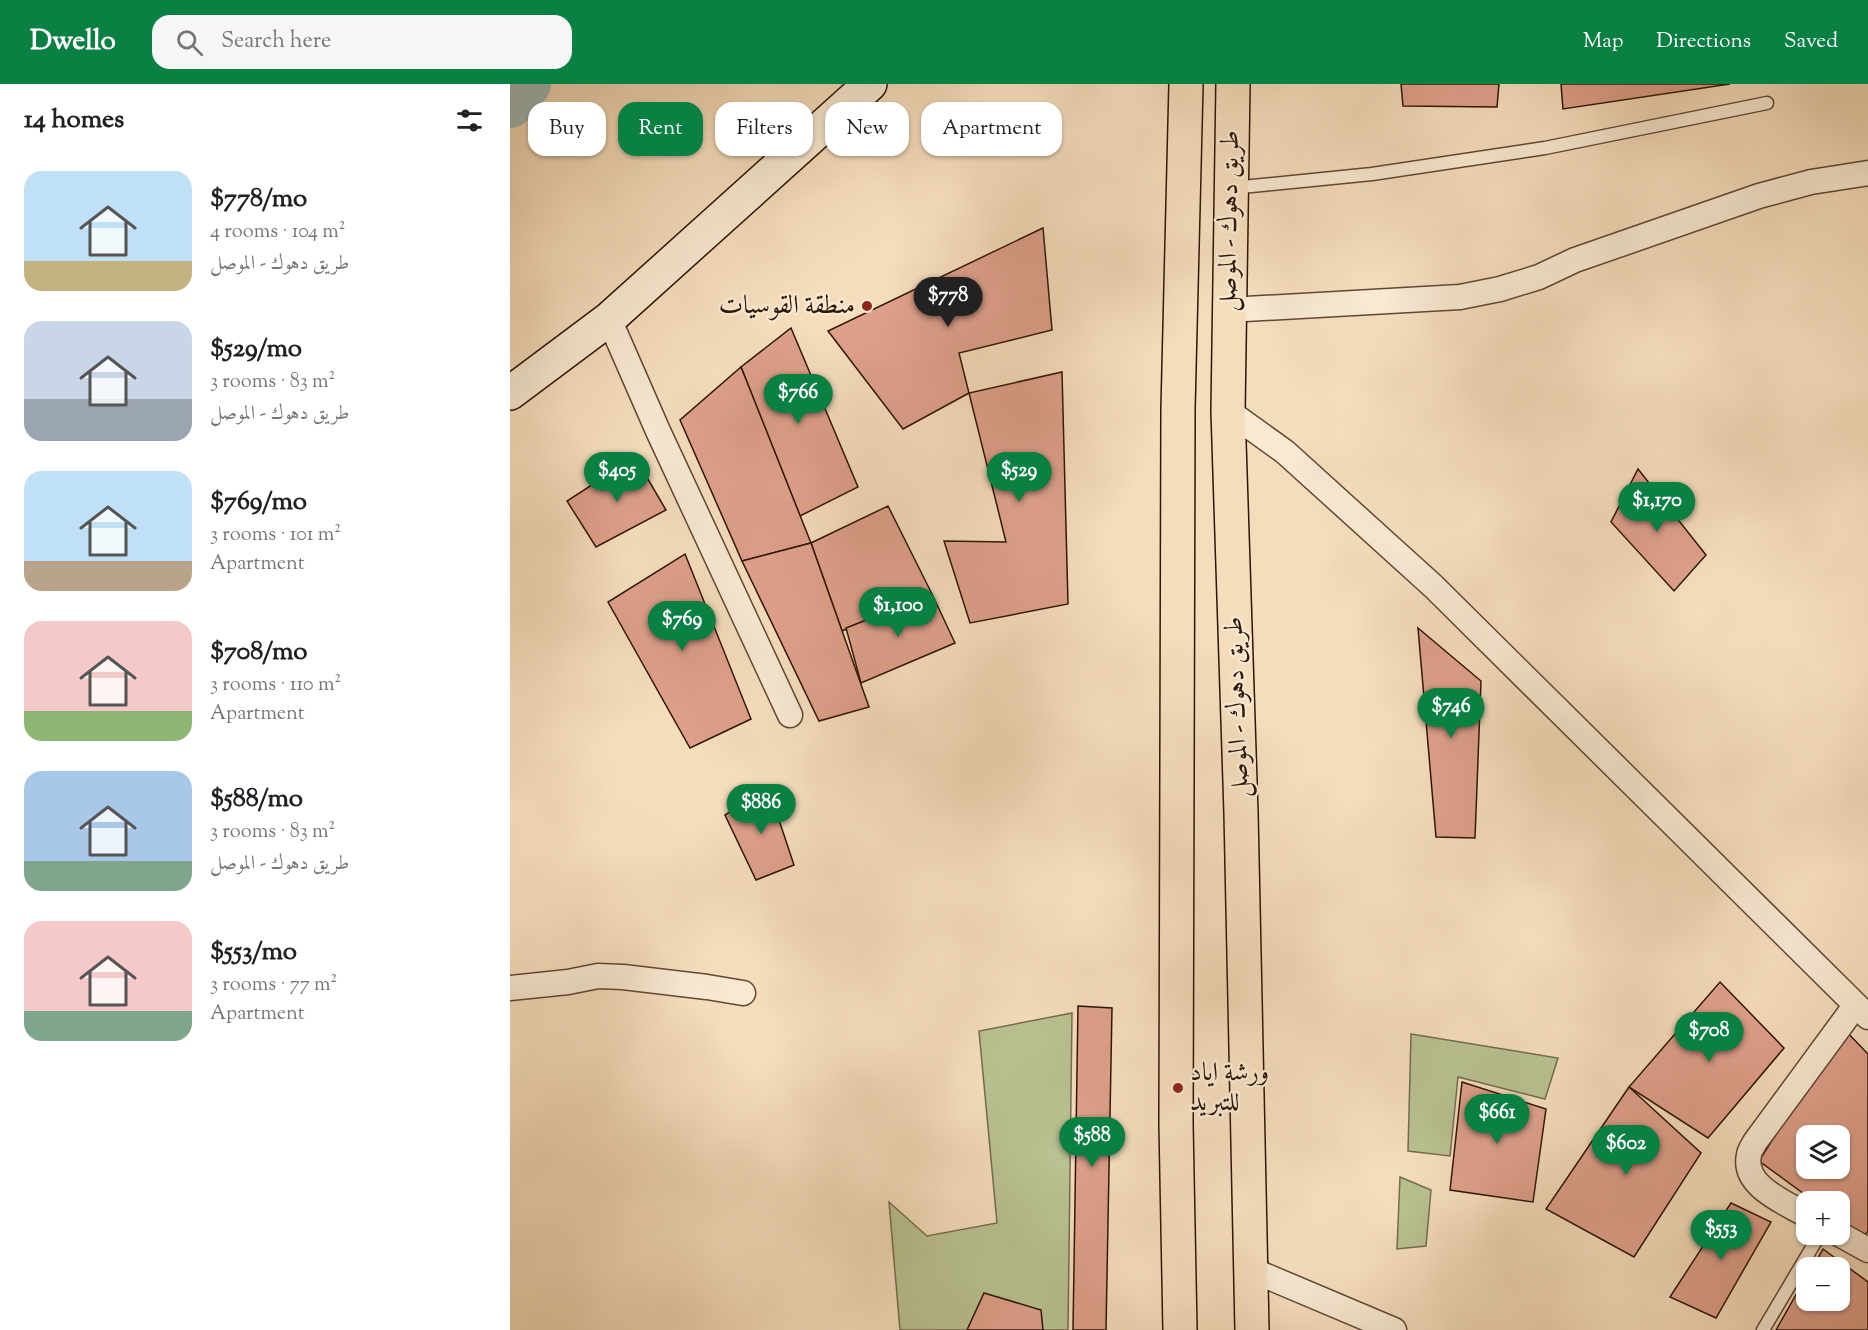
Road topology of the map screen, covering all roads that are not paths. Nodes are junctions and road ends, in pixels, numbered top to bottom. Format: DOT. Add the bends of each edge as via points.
graph roads {
  1 [pos="870,84"];
  2 [pos="1186,84"];
  3 [pos="1233,84"];
  4 [pos="1767,103"];
  5 [pos="1868,173"];
  6 [pos="1231,188"];
  7 [pos="1228,310"];
  8 [pos="609,319"];
  9 [pos="510,393"];
  10 [pos="1228,411"];
  11 [pos="790,715"];
  12 [pos="510,988"];
  13 [pos="743,993"];
  14 [pos="1862,1011"];
  15 [pos="1796,1209"];
  16 [pos="1850,1240"];
  17 [pos="1813,1245"];
  18 [pos="1868,1250"];
  19 [pos="1252,1270"];
  20 [pos="1180,1330"];
  21 [pos="1252,1330"];
  22 [pos="1394,1330"];
  23 [pos="1763,1330"];
  1 -- 8 [label="main road"];
  2 -- 20 [label="highway, طريق دهوك - الموصل" via="1178,421 1176,1124"];
  3 -- 6 [label="highway, طريق دهوك - الموصل"];
  4 -- 6 [label="lane" via="1545,148 1372,174"];
  5 -- 7 [label="street" via="1759,196 1500,289 1460,297"];
  6 -- 7 [label="highway, طريق دهوك - الموصل"];
  7 -- 10 [label="highway, طريق دهوك - الموصل"];
  8 -- 9 [label="main road"];
  8 -- 11 [label="street"];
  10 -- 14 [label="street" via="1284,452 1433,586"];
  10 -- 19 [label="highway, طريق دهوك - الموصل"];
  12 -- 13 [label="street" via="597,976"];
  14 -- 15 [label="street" via="1755,1142 1749,1155 1749,1169 1755,1182"];
  16 -- 18 [label="street"];
  17 -- 23 [label="lane"];
  19 -- 21 [label="highway, طريق دهوك - الموصل"];
  19 -- 22 [label="street"];
}
